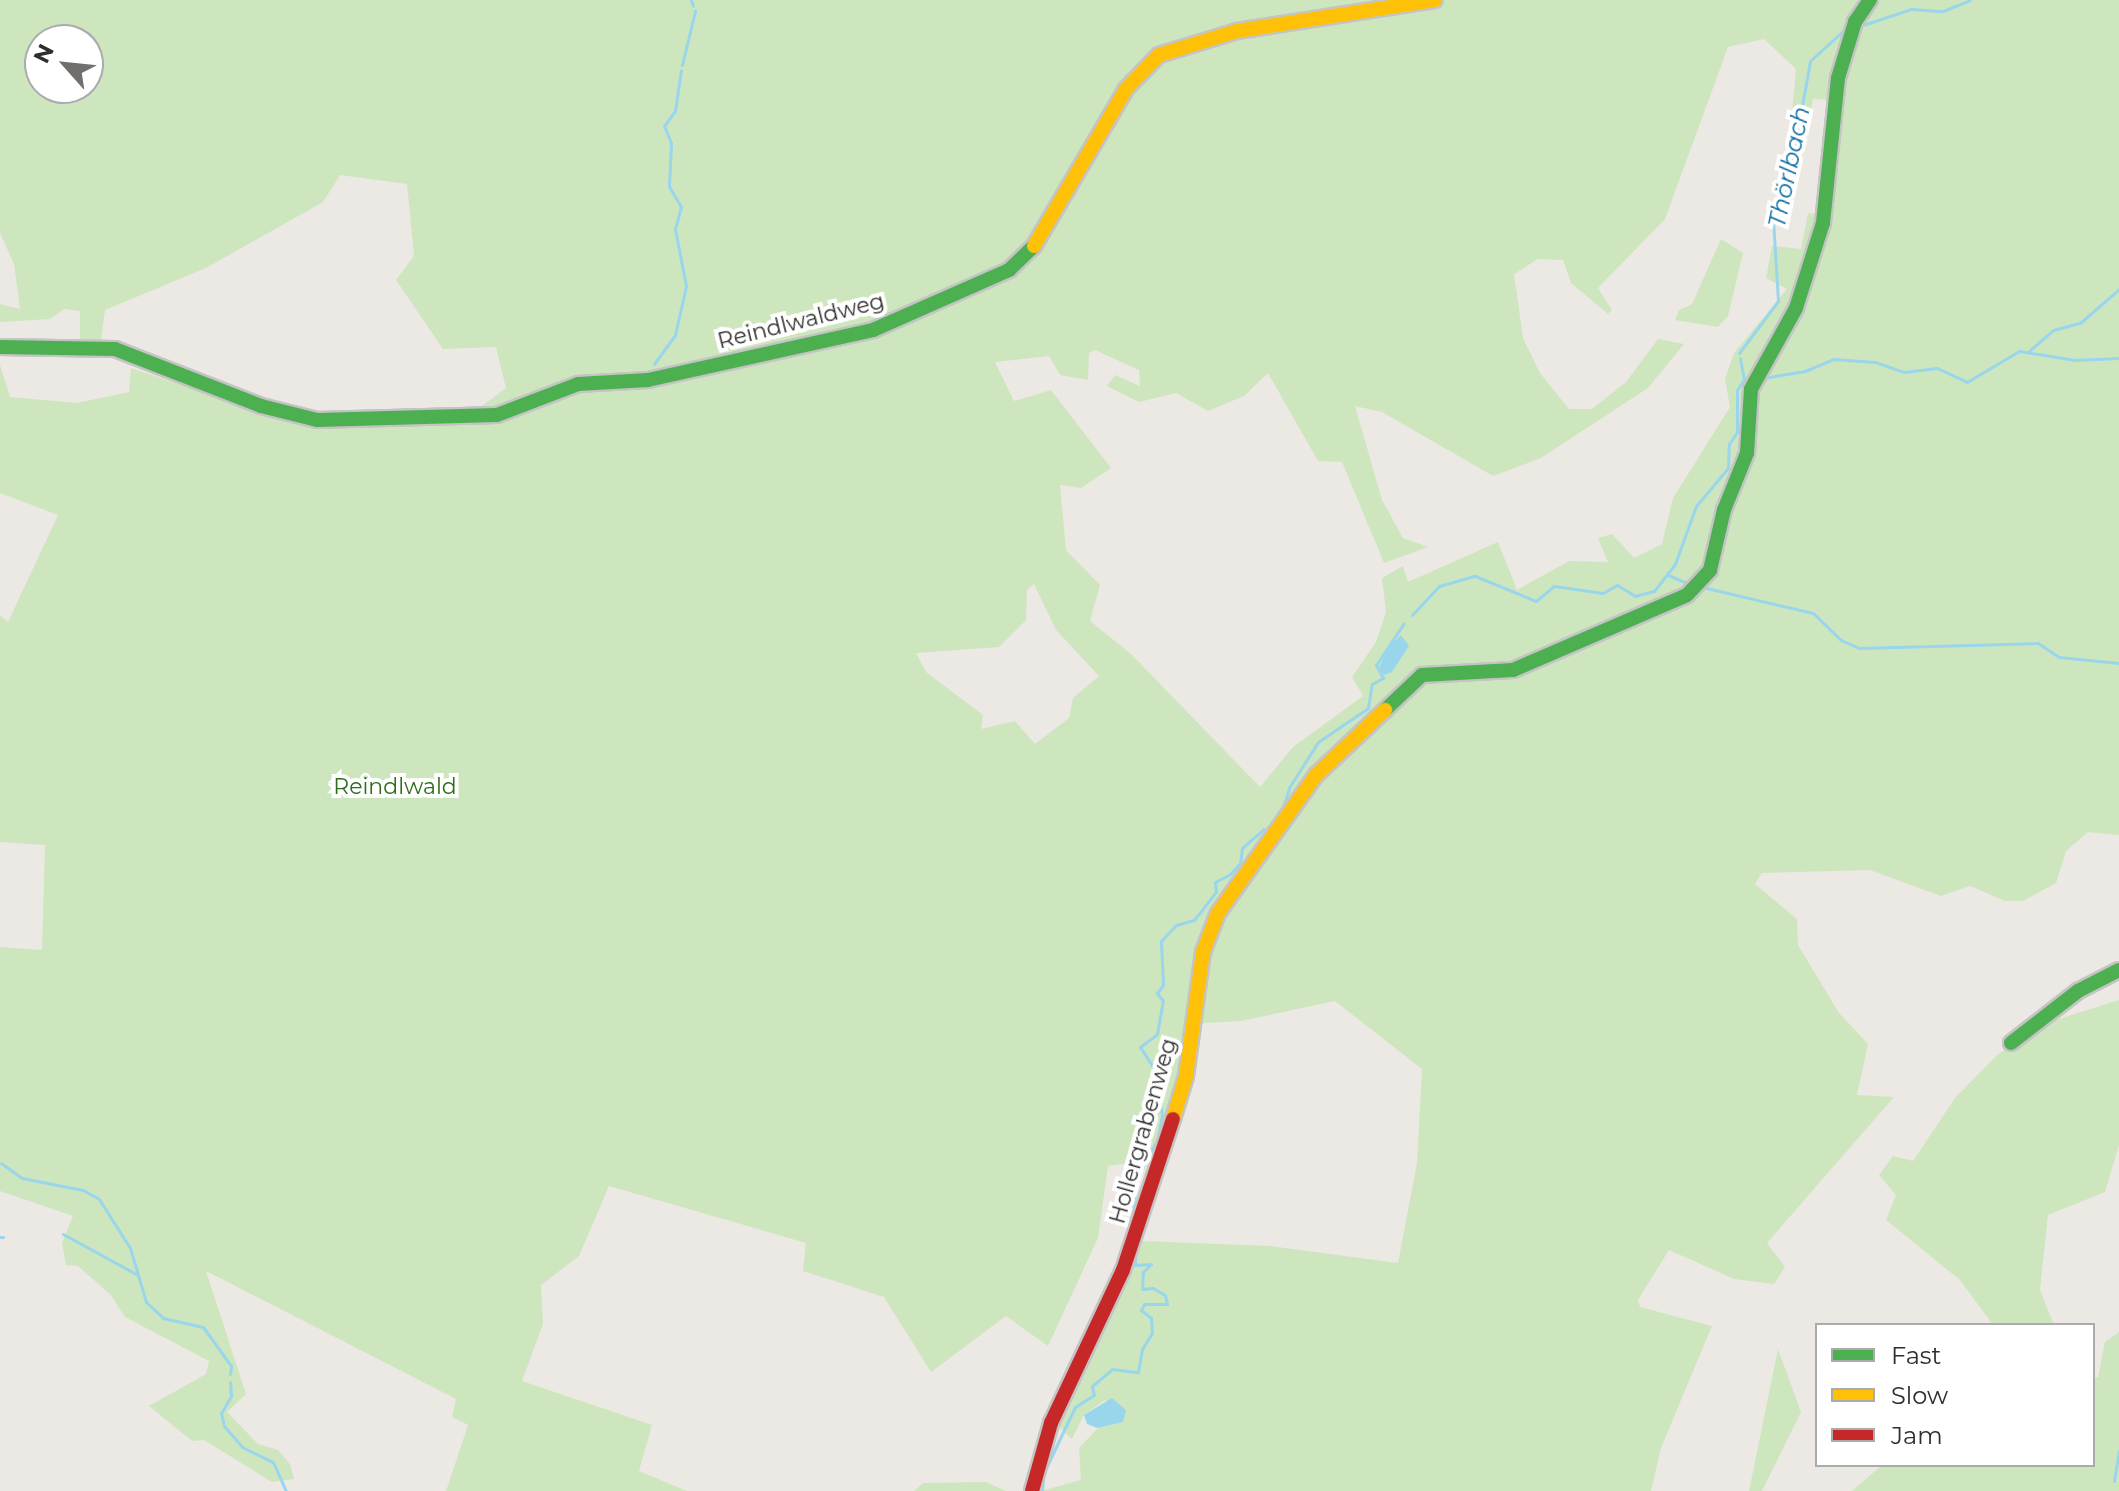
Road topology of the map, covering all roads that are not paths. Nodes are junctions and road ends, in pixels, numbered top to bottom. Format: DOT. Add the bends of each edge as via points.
graph roads {
  1 [pos="1435,0"];
  2 [pos="1870,0"];
  3 [pos="0,347"];
  4 [pos="2119,970"];
  5 [pos="2011,1043"];
  6 [pos="1032,1491"];
  1 -- 3 [label="street, Reindlwaldweg" via="1237,31 1159,55 1126,89 1034,247 1009,270 873,330 648,380 578,384 497,415 365,421 317,420 261,406 115,349"];
  2 -- 6 [label="street, Hollergrabenweg" via="1855,22 1833,110 1823,223 1796,308 1751,389 1747,453 1724,510 1710,570 1687,595 1513,670 1422,675 1316,775 1218,913 1203,952 1186,1076 1131,1250 1051,1423"];
  4 -- 5 [label="street" via="2078,991"];
}
